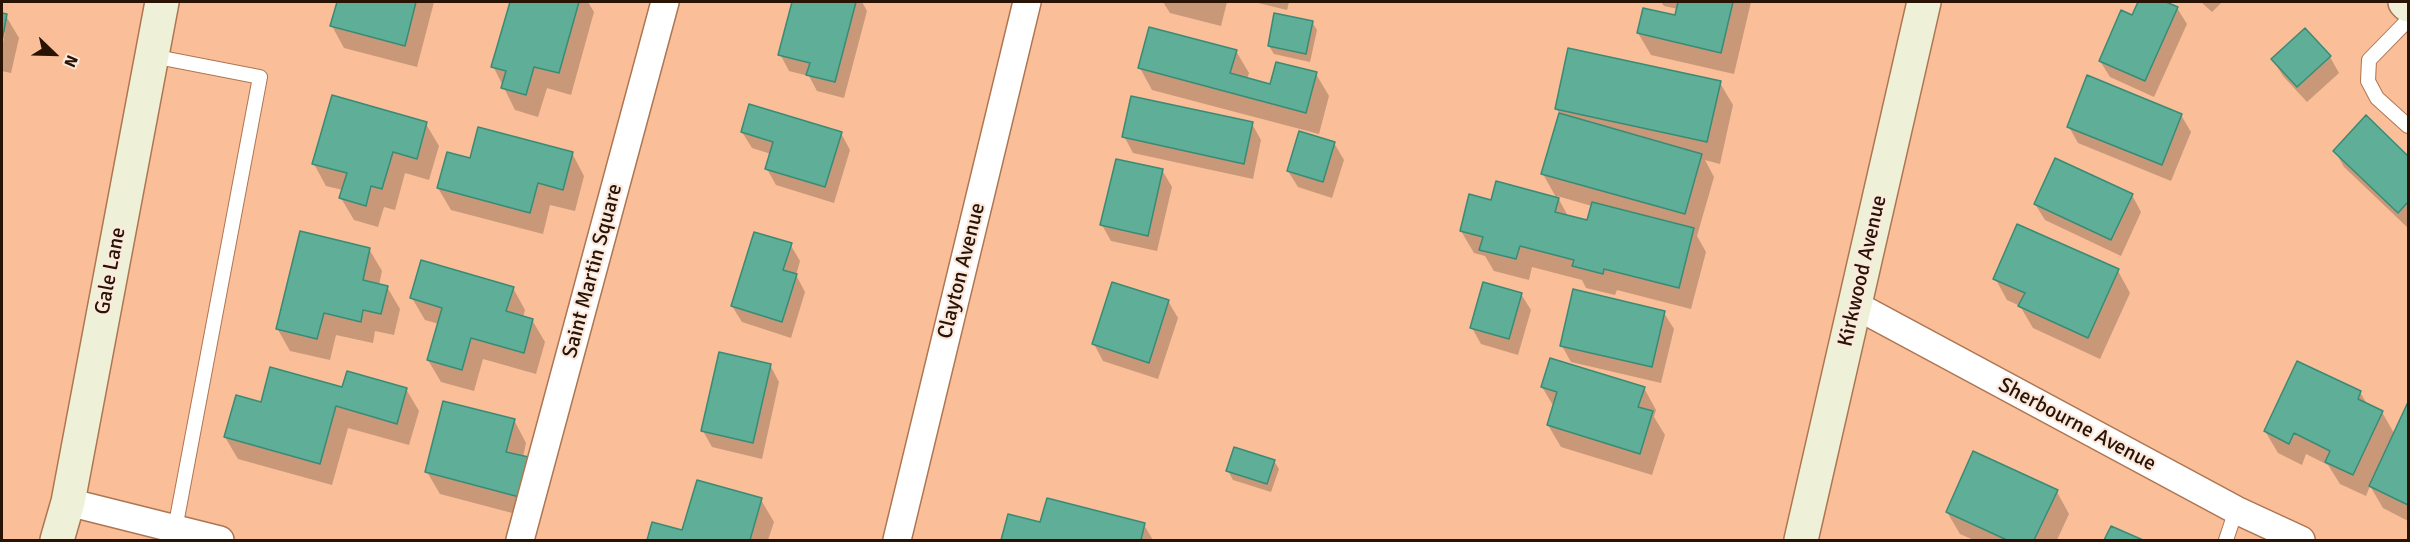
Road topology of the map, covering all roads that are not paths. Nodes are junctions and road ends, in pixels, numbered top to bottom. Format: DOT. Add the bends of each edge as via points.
graph roads {
  1 [pos="162,2"];
  2 [pos="665,2"];
  3 [pos="1027,2"];
  4 [pos="1924,2"];
  5 [pos="2405,2"];
  6 [pos="2409,5"];
  7 [pos="2409,20"];
  8 [pos="151,56"];
  9 [pos="2409,126"];
  10 [pos="1855,305"];
  11 [pos="68,502"];
  12 [pos="2236,510"];
  13 [pos="175,529"];
  14 [pos="57,540"];
  15 [pos="220,540"];
  16 [pos="520,540"];
  17 [pos="897,540"];
  18 [pos="1801,540"];
  19 [pos="2226,540"];
  20 [pos="2301,540"];
  1 -- 8 [label="street, Gale Lane"];
  2 -- 16 [label="street, Saint Martin Square"];
  3 -- 17 [label="street, Clayton Avenue"];
  4 -- 10 [label="street, Kirkwood Avenue"];
  5 -- 6 [label="street"];
  7 -- 9 [label="lane" via="2369,60 2368,81 2377,98"];
  8 -- 11 [label="street, Gale Lane"];
  8 -- 13 [label="lane" via="261,77"];
  10 -- 12 [label="street, Sherbourne Avenue"];
  10 -- 18 [label="street, Kirkwood Avenue"];
  11 -- 13 [label="street"];
  11 -- 14 [label="street, Gale Lane"];
  12 -- 19 [label="lane"];
  12 -- 20 [label="street, Sherbourne Avenue"];
  13 -- 15 [label="street"];
}
